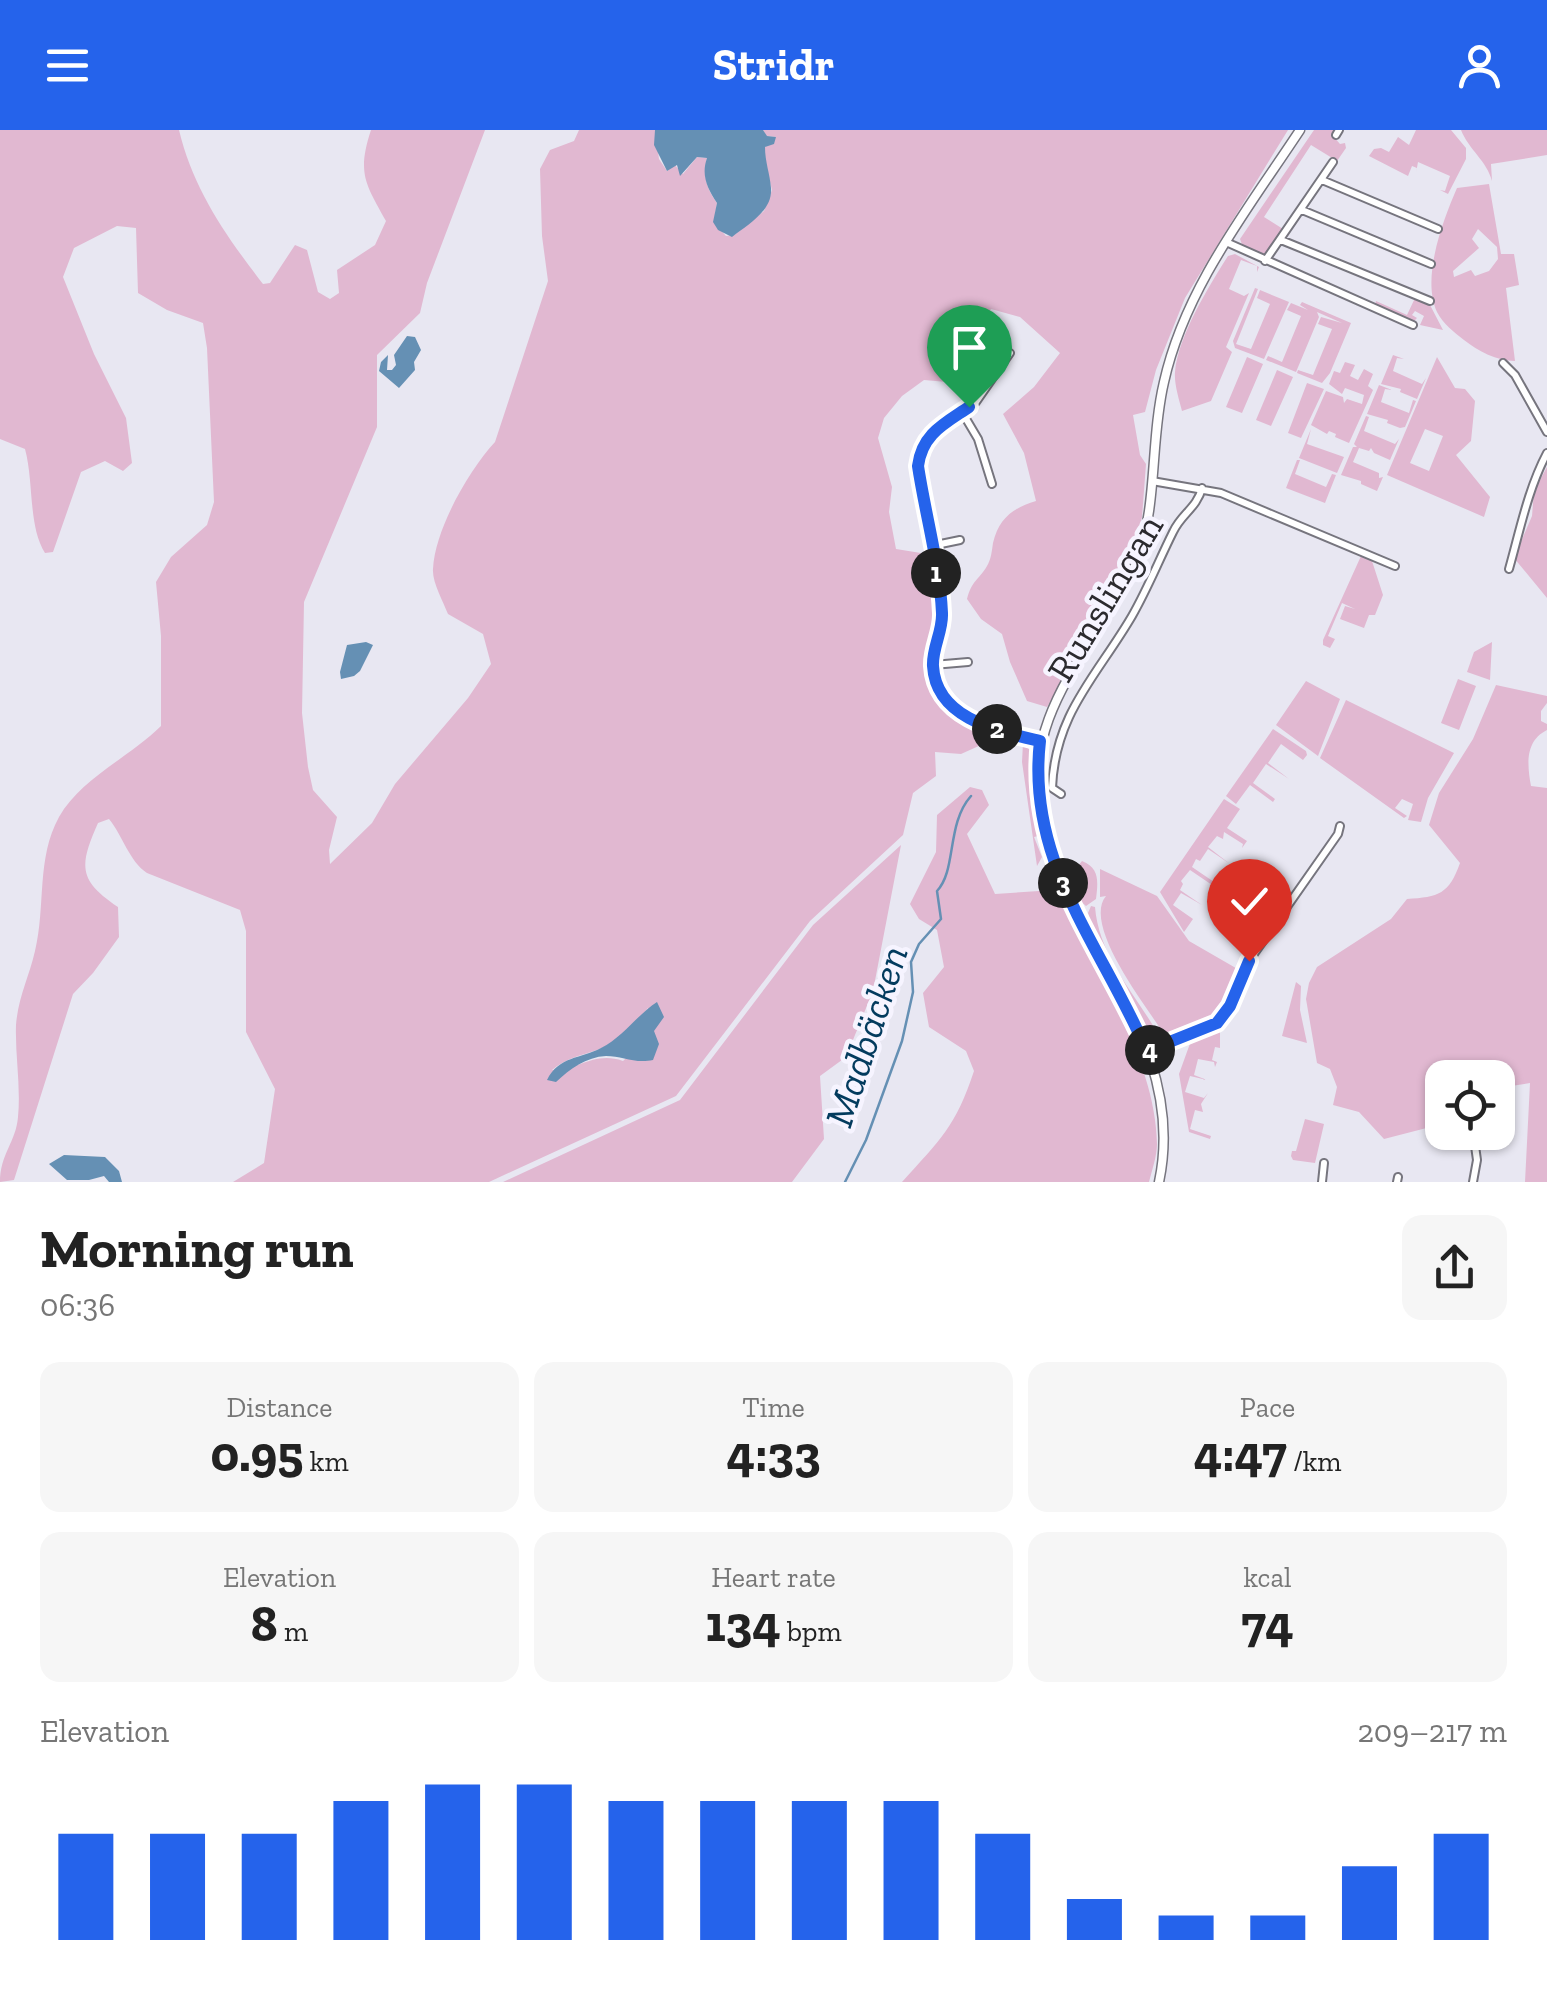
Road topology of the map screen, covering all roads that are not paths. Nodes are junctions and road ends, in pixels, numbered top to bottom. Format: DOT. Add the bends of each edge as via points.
graph roads {
  1 [pos="1300,130"];
  2 [pos="1333,162"];
  3 [pos="1322,180"];
  4 [pos="1302,210"];
  5 [pos="1438,229"];
  6 [pos="1282,240"];
  7 [pos="1226,242"];
  8 [pos="1264,262"];
  9 [pos="1431,264"];
  10 [pos="1430,301"];
  11 [pos="1414,325"];
  12 [pos="1010,353"];
  13 [pos="1504,363"];
  14 [pos="962,412"];
  15 [pos="1547,432"];
  16 [pos="1547,454"];
  17 [pos="1152,481"];
  18 [pos="992,484"];
  19 [pos="1202,488"];
  20 [pos="960,540"];
  21 [pos="931,546"];
  22 [pos="1395,566"];
  23 [pos="1509,569"];
  24 [pos="968,662"];
  25 [pos="933,665"];
  26 [pos="1040,741"];
  27 [pos="1061,794"];
  28 [pos="1340,826"];
  29 [pos="1147,1051"];
  30 [pos="1475,1150"];
  31 [pos="1324,1163"];
  32 [pos="1159,1182"];
  33 [pos="1322,1182"];
  34 [pos="1473,1182"];
  1 -- 7 [label="street"];
  2 -- 3 [label="street"];
  3 -- 4 [label="street"];
  3 -- 5 [label="street"];
  4 -- 6 [label="street"];
  4 -- 9 [label="street"];
  6 -- 8 [label="street"];
  6 -- 10 [label="street"];
  7 -- 8 [label="street"];
  7 -- 17 [label="street" via="1191,304 1168,365"];
  8 -- 11 [label="street"];
  12 -- 14 [label="street"];
  13 -- 15 [label="street"];
  14 -- 18 [label="street" via="980,442"];
  14 -- 21 [label="street" via="931,433 919,455"];
  16 -- 23 [label="street" via="1531,483"];
  17 -- 19 [label="street"];
  17 -- 26 [label="street" via="1135,566 1057,698"];
  19 -- 22 [label="street"];
  19 -- 27 [label="street, Runslingan" via="1175,527 1130,620 1067,716 1052,788"];
  20 -- 21 [label="street"];
  21 -- 25 [label="street" via="942,614"];
  24 -- 25 [label="street"];
  25 -- 26 [label="street" via="937,686 955,710"];
  26 -- 29 [label="street" via="1038,796 1051,858"];
  28 -- 29 [label="street" via="1249,961 1224,1016"];
  29 -- 32 [label="street" via="1163,1099 1166,1146"];
  30 -- 34 [label="street"];
  31 -- 33 [label="street"];
}
